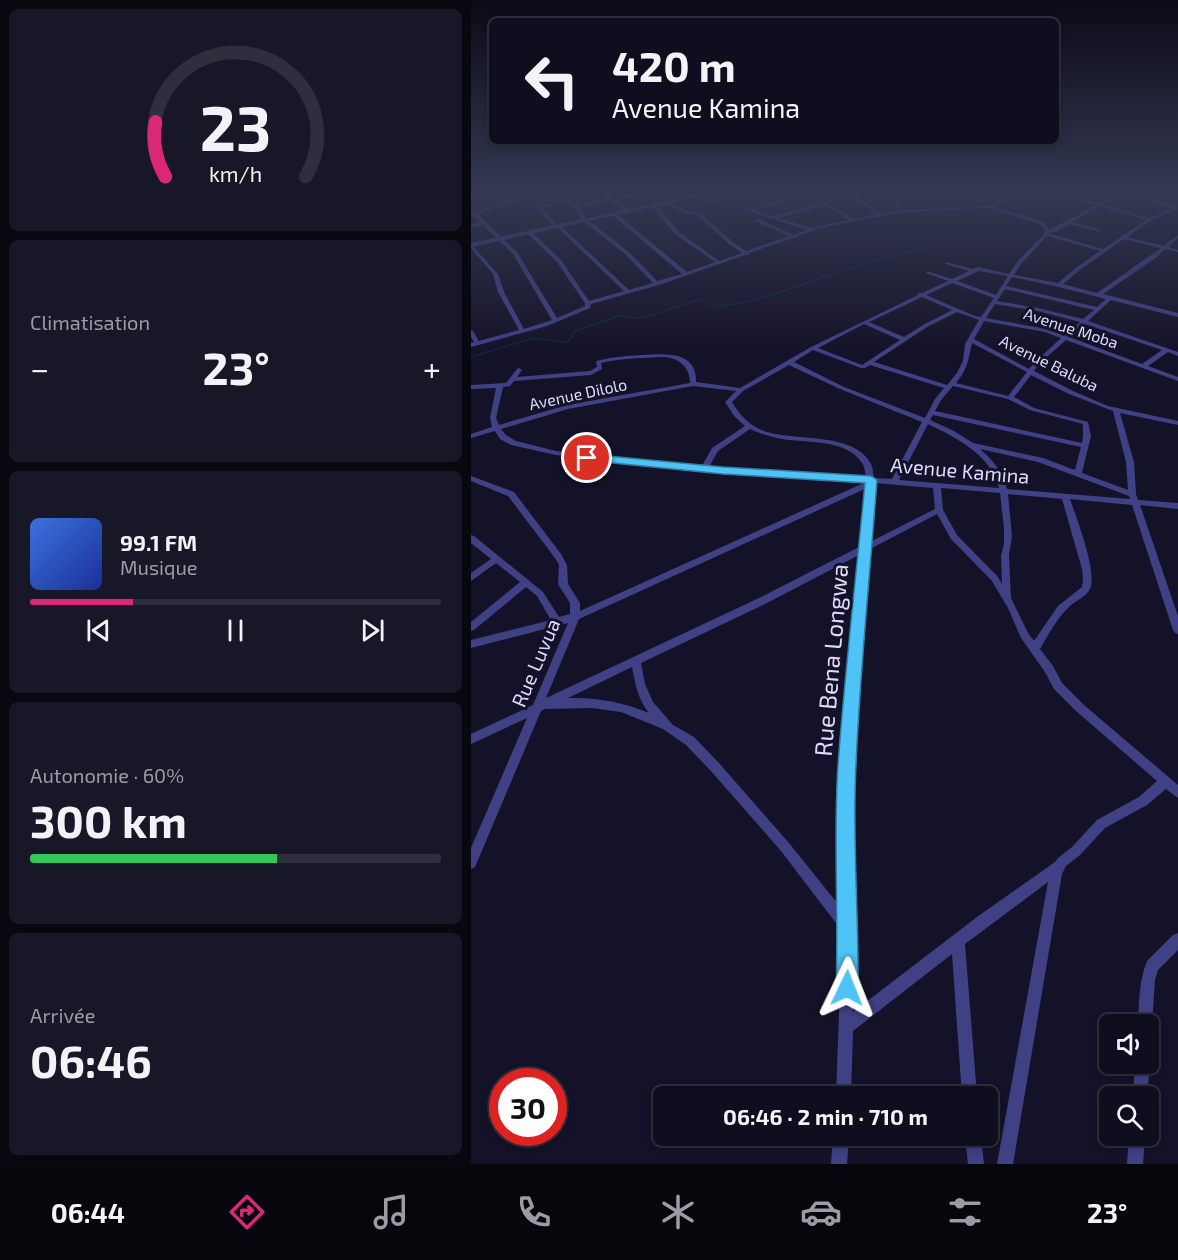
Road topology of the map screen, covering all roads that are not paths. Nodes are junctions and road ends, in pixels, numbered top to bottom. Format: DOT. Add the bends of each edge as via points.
graph roads {
  1 [pos="471,245"];
  2 [pos="507,245"];
  3 [pos="543,245"];
  4 [pos="578,245"];
  5 [pos="617,245"];
  6 [pos="652,245"];
  7 [pos="694,245"];
  8 [pos="734,245"];
  9 [pos="772,245"];
  10 [pos="1035,245"];
  11 [pos="1086,245"];
  12 [pos="1112,245"];
  13 [pos="1150,245"];
  14 [pos="1168,245"];
  15 [pos="1164,249"];
  16 [pos="1104,251"];
  17 [pos="1178,251"];
  18 [pos="747,254"];
  19 [pos="719,263"];
  20 [pos="948,263"];
  21 [pos="973,271"];
  22 [pos="928,272"];
  23 [pos="687,274"];
  24 [pos="1010,275"];
  25 [pos="951,281"];
  26 [pos="657,284"];
  27 [pos="1059,285"];
  28 [pos="1003,287"];
  29 [pos="629,292"];
  30 [pos="920,294"];
  31 [pos="1098,295"];
  32 [pos="1110,298"];
  33 [pos="996,299"];
  34 [pos="588,305"];
  35 [pos="1098,309"];
  36 [pos="956,310"];
  37 [pos="1178,315"];
  38 [pos="983,318"];
  39 [pos="555,320"];
  40 [pos="864,322"];
  41 [pos="1083,322"];
  42 [pos="522,331"];
  43 [pos="471,332"];
  44 [pos="1065,338"];
  45 [pos="905,340"];
  46 [pos="970,340"];
  47 [pos="474,344"];
  48 [pos="813,348"];
  49 [pos="1167,350"];
  50 [pos="1178,354"];
  51 [pos="789,362"];
  52 [pos="870,363"];
  53 [pos="1143,366"];
  54 [pos="519,370"];
  55 [pos="1028,373"];
  56 [pos="514,379"];
  57 [pos="1178,379"];
  58 [pos="693,384"];
  59 [pos="949,385"];
  60 [pos="500,386"];
  61 [pos="471,387"];
  62 [pos="741,390"];
  63 [pos="1010,399"];
  64 [pos="1116,410"];
  65 [pos="931,412"];
  66 [pos="926,422"];
  67 [pos="1178,423"];
  68 [pos="749,427"];
  69 [pos="496,428"];
  70 [pos="471,436"];
  71 [pos="969,444"];
  72 [pos="1085,446"];
  73 [pos="704,469"];
  74 [pos="1078,474"];
  75 [pos="471,478"];
  76 [pos="871,482"];
  77 [pos="894,482"];
  78 [pos="937,486"];
  79 [pos="1003,492"];
  80 [pos="1065,497"];
  81 [pos="1133,498"];
  82 [pos="1178,506"];
  83 [pos="939,510"];
  84 [pos="471,538"];
  85 [pos="865,549"];
  86 [pos="496,559"];
  87 [pos="471,578"];
  88 [pos="525,583"];
  89 [pos="1007,597"];
  90 [pos="575,617"];
  91 [pos="557,622"];
  92 [pos="471,627"];
  93 [pos="1178,630"];
  94 [pos="471,644"];
  95 [pos="1034,650"];
  96 [pos="636,660"];
  97 [pos="536,707"];
  98 [pos="669,728"];
  99 [pos="471,739"];
  100 [pos="1167,781"];
  101 [pos="1178,792"];
  102 [pos="471,863"];
  103 [pos="1056,874"];
  104 [pos="849,929"];
  105 [pos="1178,940"];
  106 [pos="958,942"];
  107 [pos="1146,1014"];
  108 [pos="846,1027"];
  109 [pos="843,1086"];
  110 [pos="969,1086"];
  111 [pos="841,1146"];
  112 [pos="974,1146"];
  113 [pos="1136,1146"];
  114 [pos="840,1164"];
  115 [pos="976,1164"];
  116 [pos="1005,1164"];
  117 [pos="1135,1164"];
  1 -- 42 [label="street" via="495,274"];
  2 -- 39 [label="street"];
  3 -- 34 [label="street" via="559,261"];
  4 -- 29 [label="street"];
  5 -- 26 [label="street"];
  6 -- 23 [label="street"];
  7 -- 19 [label="street"];
  8 -- 18 [label="street"];
  9 -- 18 [label="street"];
  10 -- 24 [label="street"];
  11 -- 16 [label="street"];
  12 -- 16 [label="street"];
  13 -- 15 [label="street"];
  14 -- 15 [label="street"];
  15 -- 17 [label="street"];
  15 -- 31 [label="street"];
  16 -- 27 [label="street"];
  18 -- 19 [label="street"];
  19 -- 23 [label="street"];
  20 -- 21 [label="street"];
  21 -- 24 [label="street"];
  21 -- 25 [label="street"];
  22 -- 25 [label="street"];
  23 -- 26 [label="street"];
  24 -- 27 [label="street"];
  24 -- 28 [label="street"];
  25 -- 30 [label="street"];
  25 -- 33 [label="street"];
  26 -- 29 [label="street"];
  27 -- 31 [label="street"];
  28 -- 33 [label="street"];
  28 -- 35 [label="street"];
  29 -- 34 [label="street"];
  30 -- 36 [label="street, Avenue Moba"];
  30 -- 40 [label="street"];
  31 -- 32 [label="street"];
  32 -- 35 [label="street"];
  32 -- 37 [label="street"];
  33 -- 38 [label="street"];
  33 -- 41 [label="street"];
  34 -- 39 [label="street"];
  35 -- 41 [label="street"];
  36 -- 38 [label="street, Avenue Moba"];
  36 -- 45 [label="street"];
  38 -- 44 [label="street, Avenue Moba"];
  38 -- 46 [label="street"];
  39 -- 42 [label="street"];
  40 -- 45 [label="street"];
  40 -- 48 [label="street"];
  41 -- 44 [label="street"];
  41 -- 49 [label="street"];
  42 -- 47 [label="street"];
  43 -- 47 [label="street"];
  44 -- 53 [label="street, Avenue Moba"];
  44 -- 55 [label="street"];
  45 -- 52 [label="street"];
  46 -- 55 [label="street, Avenue Baluba"];
  46 -- 59 [label="street" via="965,365"];
  48 -- 51 [label="street"];
  48 -- 52 [label="street" via="860,367"];
  49 -- 50 [label="street"];
  49 -- 53 [label="street"];
  51 -- 62 [label="street"];
  51 -- 66 [label="street"];
  52 -- 59 [label="street"];
  53 -- 57 [label="street, Avenue Moba"];
  54 -- 56 [label="street"];
  55 -- 63 [label="street"];
  55 -- 64 [label="street, Avenue Baluba"];
  56 -- 58 [label="street" via="591,373 600,368 598,362 618,356 668,354 691,369"];
  56 -- 60 [label="street" via="511,384"];
  58 -- 62 [label="street, Avenue Dilolo"];
  58 -- 69 [label="street, Avenue Dilolo" via="567,408"];
  59 -- 63 [label="street"];
  59 -- 65 [label="street"];
  60 -- 61 [label="street"];
  60 -- 69 [label="street" via="493,415"];
  62 -- 68 [label="street" via="728,402"];
  63 -- 72 [label="street" via="1086,423"];
  64 -- 67 [label="street, Avenue Baluba"];
  64 -- 81 [label="street, Avenue Baluba" via="1130,462"];
  65 -- 66 [label="street"];
  65 -- 72 [label="street"];
  66 -- 71 [label="street"];
  66 -- 77 [label="street"];
  68 -- 73 [label="street" via="715,450"];
  68 -- 76 [label="street" via="851,449 870,466"];
  69 -- 70 [label="street, Avenue Dilolo"];
  69 -- 73 [label="street, Avenue Kamina" via="509,440 556,453"];
  71 -- 74 [label="street" via="1040,460"];
  71 -- 79 [label="street" via="994,469"];
  72 -- 74 [label="street"];
  73 -- 76 [label="street, Avenue Kamina"];
  74 -- 81 [label="street"];
  75 -- 90 [label="street, Rue Luvua" via="510,494 561,559 563,584 575,603"];
  76 -- 77 [label="street, Avenue Kamina"];
  76 -- 85 [label="street, Rue Bena Longwa"];
  76 -- 90 [label="street"];
  77 -- 78 [label="street, Avenue Kamina"];
  78 -- 79 [label="street, Avenue Kamina"];
  78 -- 83 [label="street"];
  79 -- 80 [label="street, Avenue Kamina"];
  79 -- 89 [label="street" via="1008,541"];
  80 -- 81 [label="street, Avenue Kamina"];
  80 -- 95 [label="street" via="1087,567 1088,583 1052,621"];
  81 -- 82 [label="street, Avenue Kamina"];
  81 -- 93 [label="street, Avenue Baluba"];
  83 -- 85 [label="street"];
  83 -- 89 [label="street" via="954,537"];
  84 -- 86 [label="street"];
  85 -- 96 [label="street"];
  85 -- 104 [label="street, Rue Bena Longwa" via="847,766"];
  86 -- 87 [label="street"];
  86 -- 88 [label="street"];
  88 -- 91 [label="street" via="546,600"];
  88 -- 92 [label="street"];
  89 -- 95 [label="street"];
  90 -- 91 [label="street"];
  90 -- 97 [label="street, Rue Luvua"];
  91 -- 94 [label="street"];
  95 -- 100 [label="street" via="1065,694"];
  96 -- 97 [label="street"];
  96 -- 98 [label="street" via="645,698"];
  97 -- 98 [label="street" via="571,702 611,706 633,710"];
  97 -- 99 [label="street"];
  97 -- 102 [label="street, Rue Luvua"];
  98 -- 104 [label="street" via="690,741 714,766 785,847"];
  100 -- 101 [label="street"];
  100 -- 103 [label="street" via="1143,801 1101,824"];
  103 -- 106 [label="street"];
  103 -- 116 [label="street"];
  104 -- 108 [label="street, Rue Bena Longwa"];
  105 -- 107 [label="street" via="1152,966"];
  106 -- 108 [label="street"];
  106 -- 110 [label="street"];
  108 -- 109 [label="street, Rue Bena Longwa"];
  111 -- 114 [label="street"];
  112 -- 115 [label="street"];
  113 -- 117 [label="street"];
}
